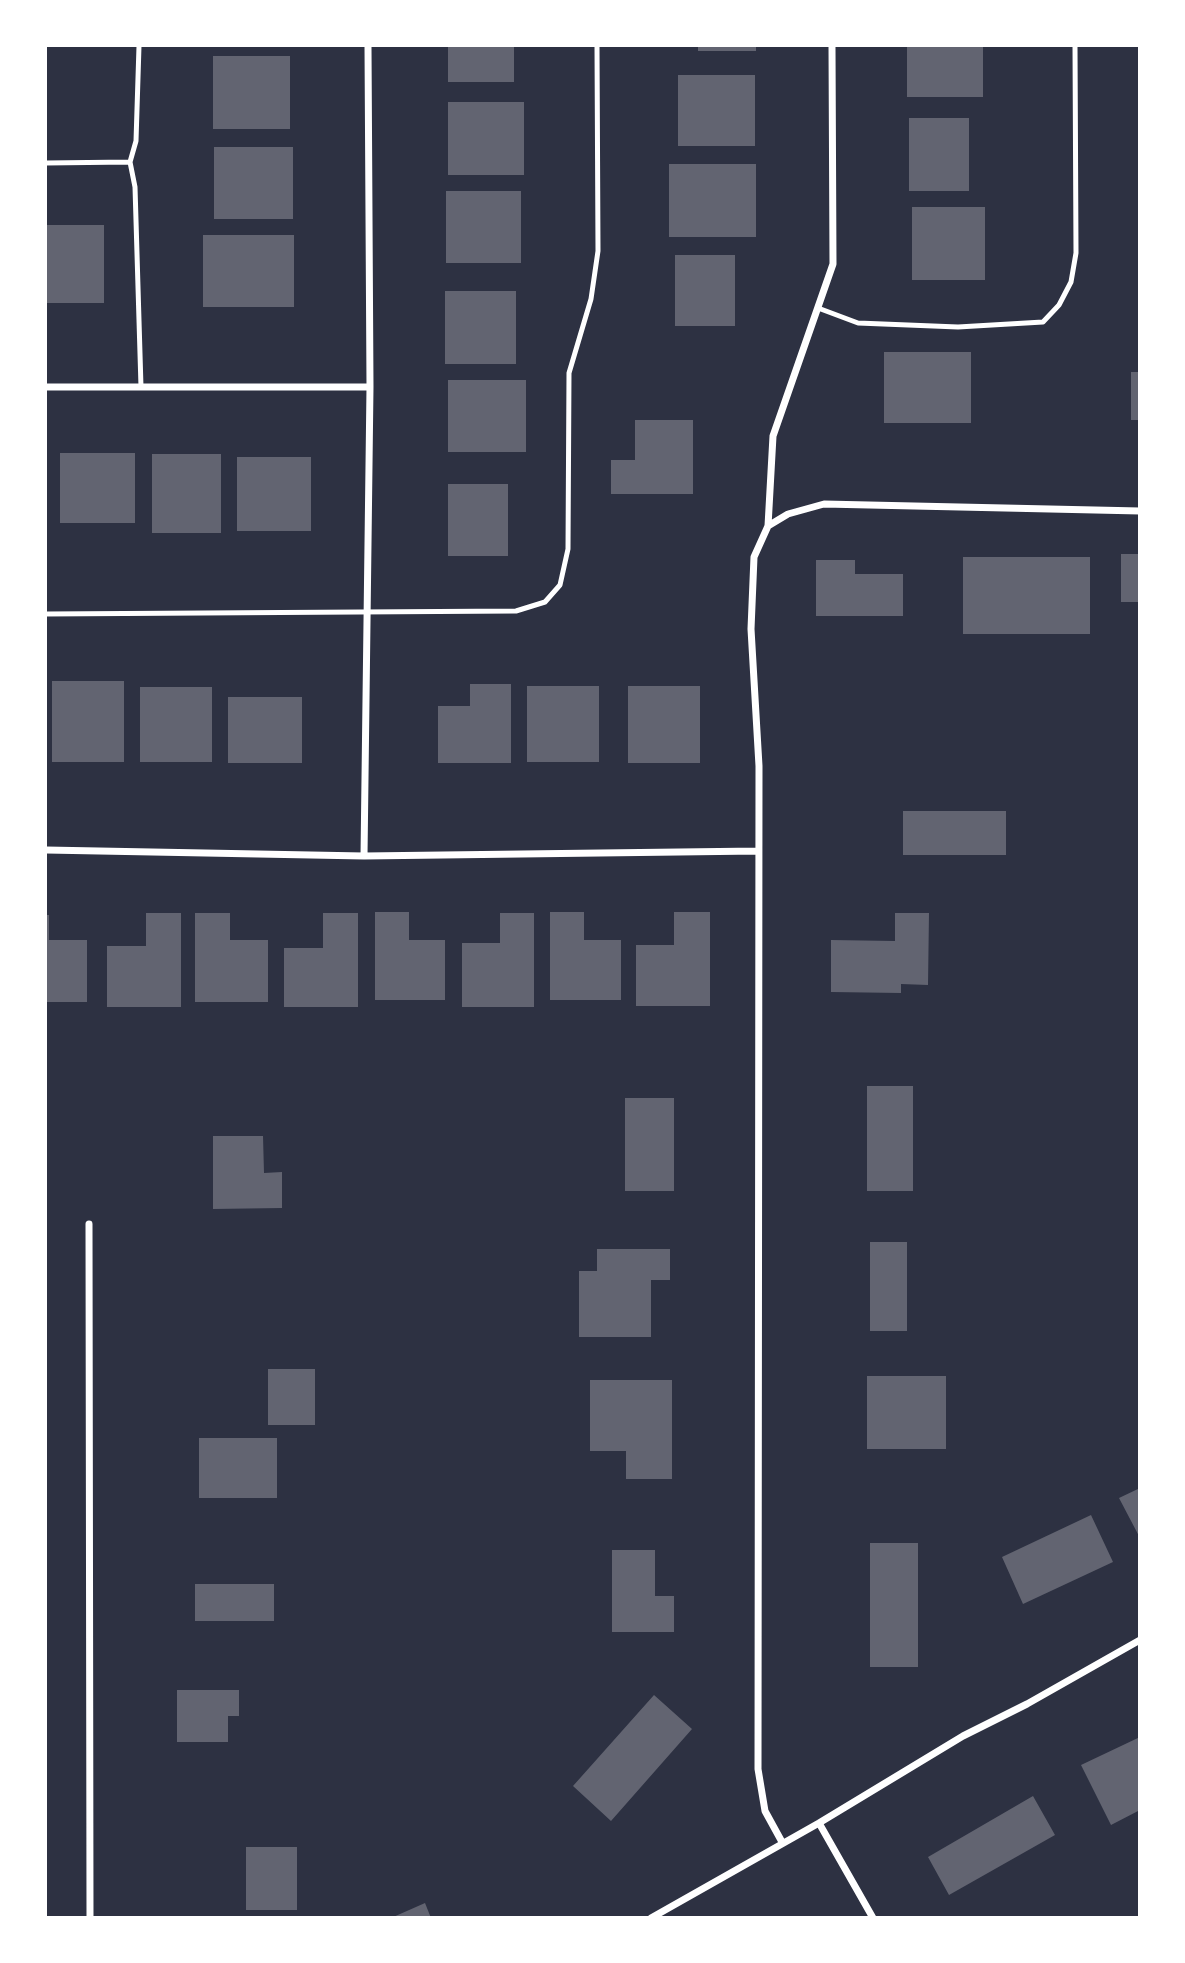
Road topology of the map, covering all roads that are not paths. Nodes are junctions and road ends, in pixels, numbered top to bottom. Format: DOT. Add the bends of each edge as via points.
graph roads {
  1 [pos="139,46"];
  2 [pos="368,46"];
  3 [pos="597,46"];
  4 [pos="832,46"];
  5 [pos="1075,46"];
  6 [pos="130,162"];
  7 [pos="46,163"];
  8 [pos="818,308"];
  9 [pos="46,387"];
  10 [pos="141,387"];
  11 [pos="370,387"];
  12 [pos="1139,511"];
  13 [pos="768,526"];
  14 [pos="367,611"];
  15 [pos="46,614"];
  16 [pos="46,850"];
  17 [pos="758,851"];
  18 [pos="364,856"];
  19 [pos="89,1224"];
  20 [pos="1139,1640"];
  21 [pos="819,1823"];
  22 [pos="782,1842"];
  23 [pos="90,1917"];
  24 [pos="651,1917"];
  25 [pos="873,1917"];
  1 -- 6 [label="lane" via="136,141"];
  2 -- 11 [label="street"];
  3 -- 14 [label="lane" via="598,251 591,299 569,373 568,549 560,585 545,603 516,611"];
  4 -- 8 [label="street" via="833,264"];
  5 -- 8 [label="lane" via="1076,253 1071,282 1043,322 958,327 858,323"];
  6 -- 7 [label="lane"];
  6 -- 10 [label="lane" via="135,187"];
  8 -- 13 [label="street" via="773,436"];
  9 -- 10 [label="street"];
  10 -- 11 [label="street"];
  11 -- 14 [label="street"];
  12 -- 13 [label="street" via="824,504 788,514"];
  13 -- 17 [label="street" via="754,557 751,629 759,766"];
  14 -- 15 [label="lane"];
  14 -- 18 [label="street"];
  16 -- 18 [label="street"];
  17 -- 18 [label="street"];
  17 -- 22 [label="street" via="758,1769 765,1811"];
  19 -- 23 [label="street"];
  20 -- 21 [label="street" via="963,1736"];
  21 -- 22 [label="street"];
  21 -- 25 [label="street"];
  22 -- 24 [label="street"];
}
